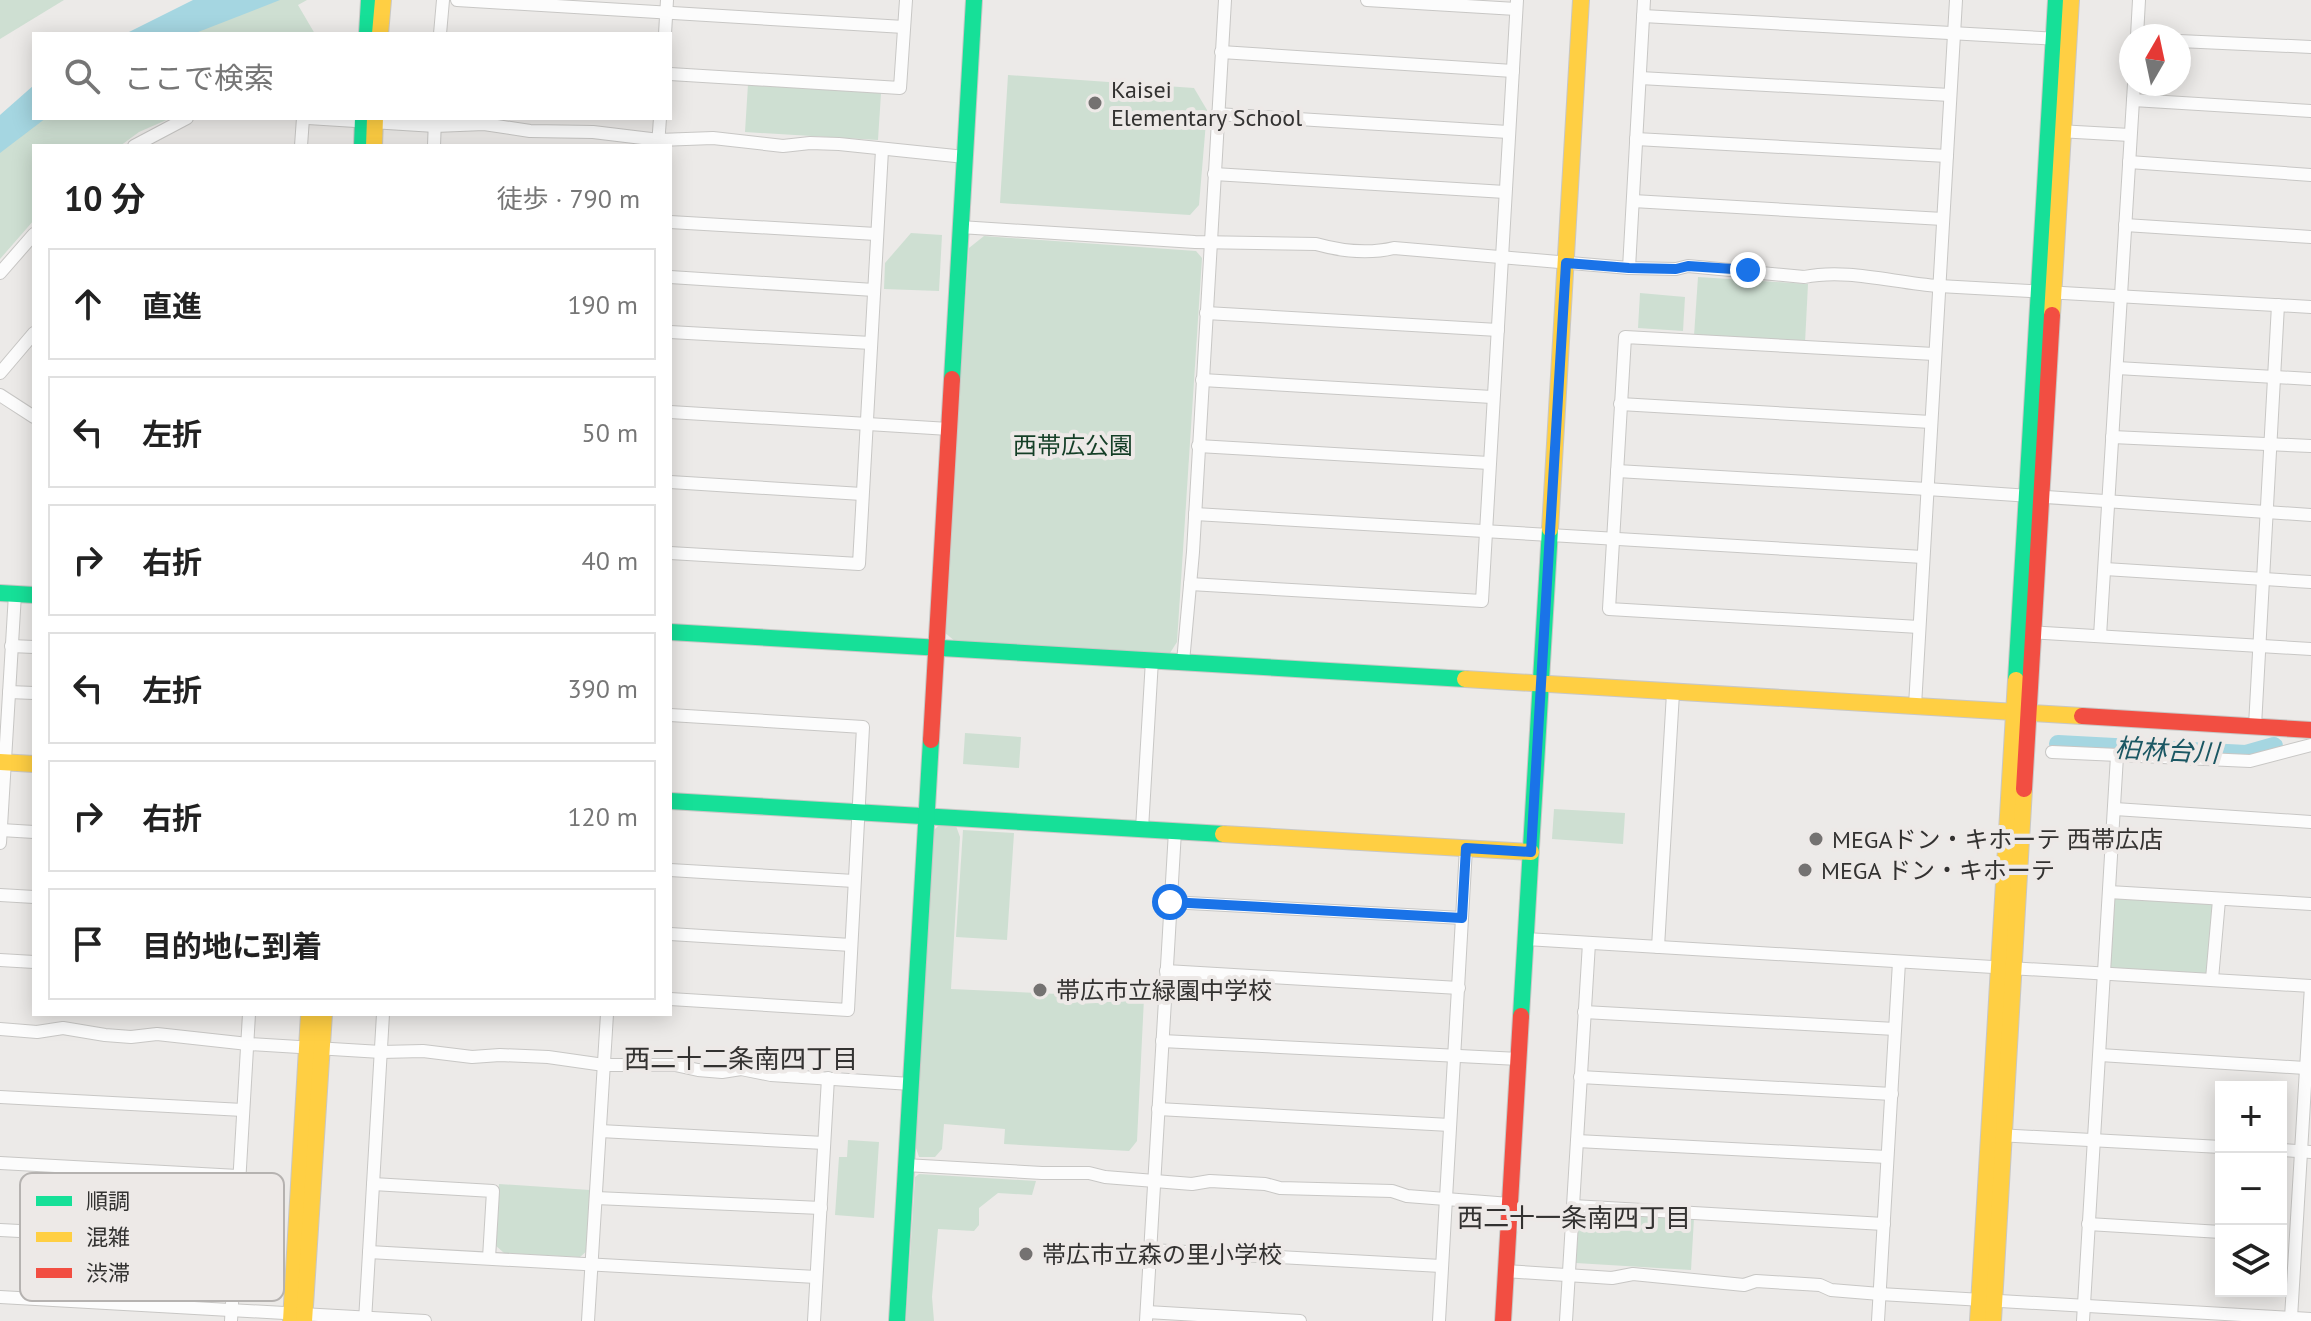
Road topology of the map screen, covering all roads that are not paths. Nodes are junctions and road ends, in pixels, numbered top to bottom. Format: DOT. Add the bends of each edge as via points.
graph roads {
  1 [pos="369,0"];
  2 [pos="383,0"];
  3 [pos="443,0"];
  4 [pos="457,0"];
  5 [pos="906,0"];
  6 [pos="974,0"];
  7 [pos="1225,0"];
  8 [pos="1367,0"];
  9 [pos="1581,0"];
  10 [pos="1644,0"];
  11 [pos="1956,0"];
  12 [pos="2056,0"];
  13 [pos="2071,0"];
  14 [pos="2139,0"];
  15 [pos="1516,4"];
  16 [pos="667,7"];
  17 [pos="1643,16"];
  18 [pos="2138,24"];
  19 [pos="904,27"];
  20 [pos="367,32"];
  21 [pos="380,32"];
  22 [pos="440,32"];
  23 [pos="665,32"];
  24 [pos="1954,35"];
  25 [pos="2062,39"];
  26 [pos="2191,42"];
  27 [pos="2311,47"];
  28 [pos="1221,52"];
  29 [pos="1513,71"];
  30 [pos="672,74"];
  31 [pos="1640,78"];
  32 [pos="1950,95"];
  33 [pos="2133,96"];
  34 [pos="2133,100"];
  35 [pos="2311,111"];
  36 [pos="1217,114"];
  37 [pos="183,120"];
  38 [pos="306,120"];
  39 [pos="369,120"];
  40 [pos="369,120"];
  41 [pos="391,120"];
  42 [pos="660,120"];
  43 [pos="435,122"];
  44 [pos="2056,131"];
  45 [pos="1508,132"];
  46 [pos="2130,135"];
  47 [pos="1636,139"];
  48 [pos="658,143"];
  49 [pos="138,144"];
  50 [pos="301,144"];
  51 [pos="363,144"];
  52 [pos="374,144"];
  53 [pos="434,144"];
  54 [pos="882,150"];
  55 [pos="1947,156"];
  56 [pos="965,157"];
  57 [pos="2129,162"];
  58 [pos="1214,174"];
  59 [pos="2311,175"];
  60 [pos="1505,192"];
  61 [pos="1633,201"];
  62 [pos="1943,219"];
  63 [pos="672,222"];
  64 [pos="2125,225"];
  65 [pos="960,227"];
  66 [pos="876,234"];
  67 [pos="32,236"];
  68 [pos="2311,237"];
  69 [pos="1210,242"];
  70 [pos="1502,259"];
  71 [pos="1566,263"];
  72 [pos="1629,268"];
  73 [pos="0,273"];
  74 [pos="672,277"];
  75 [pos="1939,286"];
  76 [pos="874,290"];
  77 [pos="2046,291"];
  78 [pos="2120,295"];
  79 [pos="2278,305"];
  80 [pos="2311,307"];
  81 [pos="1206,313"];
  82 [pos="1498,330"];
  83 [pos="672,332"];
  84 [pos="32,335"];
  85 [pos="871,343"];
  86 [pos="1934,354"];
  87 [pos="2117,368"];
  88 [pos="0,373"];
  89 [pos="2274,377"];
  90 [pos="2311,379"];
  91 [pos="1202,380"];
  92 [pos="0,395"];
  93 [pos="1492,397"];
  94 [pos="1620,404"];
  95 [pos="672,412"];
  96 [pos="32,416"];
  97 [pos="1931,422"];
  98 [pos="866,424"];
  99 [pos="949,429"];
  100 [pos="2112,437"];
  101 [pos="2270,444"];
  102 [pos="1198,446"];
  103 [pos="2311,446"];
  104 [pos="1489,463"];
  105 [pos="1617,471"];
  106 [pos="672,482"];
  107 [pos="1927,489"];
  108 [pos="862,494"];
  109 [pos="2034,497"];
  110 [pos="2107,502"];
  111 [pos="2266,513"];
  112 [pos="1195,514"];
  113 [pos="2311,515"];
  114 [pos="1485,531"];
  115 [pos="1549,535"];
  116 [pos="1612,538"];
  117 [pos="672,553"];
  118 [pos="1923,557"];
  119 [pos="2105,569"];
  120 [pos="2263,579"];
  121 [pos="2311,582"];
  122 [pos="1190,584"];
  123 [pos="8,593"];
  124 [pos="32,595"];
  125 [pos="1919,627"];
  126 [pos="672,632"];
  127 [pos="2027,632"];
  128 [pos="2100,636"];
  129 [pos="11,646"];
  130 [pos="2259,646"];
  131 [pos="32,647"];
  132 [pos="936,649"];
  133 [pos="2311,649"];
  134 [pos="1152,660"];
  135 [pos="1183,662"];
  136 [pos="1541,685"];
  137 [pos="9,692"];
  138 [pos="32,693"];
  139 [pos="1673,693"];
  140 [pos="1915,706"];
  141 [pos="2021,712"];
  142 [pos="672,715"];
  143 [pos="2255,726"];
  144 [pos="2311,730"];
  145 [pos="2311,745"];
  146 [pos="2052,752"];
  147 [pos="2117,756"];
  148 [pos="2,762"];
  149 [pos="32,764"];
  150 [pos="672,801"];
  151 [pos="2115,809"];
  152 [pos="859,812"];
  153 [pos="925,816"];
  154 [pos="2311,822"];
  155 [pos="1142,829"];
  156 [pos="1,830"];
  157 [pos="1175,831"];
  158 [pos="32,832"];
  159 [pos="0,843"];
  160 [pos="1466,848"];
  161 [pos="1531,852"];
  162 [pos="672,870"];
  163 [pos="854,881"];
  164 [pos="2109,892"];
  165 [pos="0,895"];
  166 [pos="32,897"];
  167 [pos="2219,900"];
  168 [pos="1170,902"];
  169 [pos="2311,904"];
  170 [pos="1462,918"];
  171 [pos="672,934"];
  172 [pos="1526,939"];
  173 [pos="1589,943"];
  174 [pos="851,945"];
  175 [pos="1658,947"];
  176 [pos="0,960"];
  177 [pos="32,962"];
  178 [pos="1899,962"];
  179 [pos="2006,967"];
  180 [pos="1166,971"];
  181 [pos="2104,972"];
  182 [pos="2212,979"];
  183 [pos="2311,986"];
  184 [pos="1459,988"];
  185 [pos="672,999"];
  186 [pos="1584,1012"];
  187 [pos="249,1016"];
  188 [pos="309,1016"];
  189 [pos="323,1016"];
  190 [pos="383,1016"];
  191 [pos="607,1016"];
  192 [pos="0,1029"];
  193 [pos="1895,1029"];
  194 [pos="1162,1041"];
  195 [pos="248,1044"];
  196 [pos="314,1048"];
  197 [pos="381,1052"];
  198 [pos="2100,1055"];
  199 [pos="1455,1057"];
  200 [pos="1519,1059"];
  201 [pos="604,1065"];
  202 [pos="2305,1068"];
  203 [pos="1580,1077"];
  204 [pos="828,1078"];
  205 [pos="911,1084"];
  206 [pos="1892,1094"];
  207 [pos="0,1097"];
  208 [pos="1158,1109"];
  209 [pos="243,1110"];
  210 [pos="1450,1125"];
  211 [pos="600,1131"];
  212 [pos="1997,1135"];
  213 [pos="1577,1141"];
  214 [pos="2094,1141"];
  215 [pos="824,1143"];
  216 [pos="2215,1147"];
  217 [pos="2306,1152"];
  218 [pos="1887,1157"];
  219 [pos="0,1163"];
  220 [pos="905,1165"];
  221 [pos="183,1173"];
  222 [pos="238,1173"];
  223 [pos="1153,1181"];
  224 [pos="373,1184"];
  225 [pos="596,1198"];
  226 [pos="1446,1200"];
  227 [pos="1510,1204"];
  228 [pos="1573,1206"];
  229 [pos="821,1208"];
  230 [pos="1884,1224"];
  231 [pos="2088,1224"];
  232 [pos="0,1230"];
  233 [pos="20,1231"];
  234 [pos="2215,1232"];
  235 [pos="2288,1236"];
  236 [pos="1151,1250"];
  237 [pos="369,1252"];
  238 [pos="489,1258"];
  239 [pos="591,1264"];
  240 [pos="1441,1266"];
  241 [pos="1505,1271"];
  242 [pos="1568,1274"];
  243 [pos="816,1277"];
  244 [pos="1880,1294"];
  245 [pos="0,1297"];
  246 [pos="20,1299"];
  247 [pos="1987,1300"];
  248 [pos="49,1301"];
  249 [pos="2084,1305"];
  250 [pos="231,1316"];
  251 [pos="298,1317"];
  252 [pos="1147,1317"];
  253 [pos="2198,1317"];
  254 [pos="2291,1318"];
  255 [pos="365,1319"];
  256 [pos="2311,1319"];
  257 [pos="425,1321"];
  258 [pos="588,1321"];
  259 [pos="814,1321"];
  260 [pos="897,1321"];
  261 [pos="1300,1321"];
  262 [pos="1439,1321"];
  263 [pos="1503,1321"];
  264 [pos="1566,1321"];
  265 [pos="1878,1321"];
  266 [pos="1978,1321"];
  267 [pos="1993,1321"];
  268 [pos="2083,1321"];
  1 -- 20 [label="street"];
  2 -- 21 [label="street"];
  3 -- 22 [label="street"];
  4 -- 16 [label="street"];
  5 -- 19 [label="street"];
  6 -- 56 [label="street"];
  7 -- 28 [label="street"];
  8 -- 15 [label="street"];
  9 -- 71 [label="street"];
  10 -- 17 [label="street"];
  11 -- 24 [label="street"];
  12 -- 25 [label="street"];
  13 -- 25 [label="street"];
  14 -- 18 [label="street"];
  15 -- 29 [label="street"];
  16 -- 19 [label="street"];
  16 -- 23 [label="street"];
  17 -- 24 [label="street"];
  17 -- 31 [label="street"];
  19 -- 30 [label="street" via="900,88"];
  24 -- 25 [label="street"];
  24 -- 32 [label="street"];
  25 -- 44 [label="street"];
  26 -- 27 [label="street"];
  28 -- 29 [label="street"];
  28 -- 36 [label="street"];
  29 -- 45 [label="street"];
  31 -- 32 [label="street"];
  31 -- 47 [label="street"];
  32 -- 55 [label="street"];
  33 -- 34 [label="street"];
  34 -- 35 [label="street"];
  34 -- 46 [label="street"];
  36 -- 45 [label="street"];
  36 -- 58 [label="street"];
  37 -- 49 [label="street"];
  38 -- 50 [label="street"];
  39 -- 51 [label="street"];
  40 -- 52 [label="street"];
  41 -- 43 [label="street"];
  42 -- 48 [label="street"];
  43 -- 48 [label="street" via="593,132"];
  43 -- 53 [label="street"];
  44 -- 46 [label="street"];
  44 -- 77 [label="street"];
  45 -- 60 [label="street"];
  46 -- 57 [label="street"];
  47 -- 55 [label="street"];
  47 -- 61 [label="street"];
  48 -- 54 [label="street" via="732,139"];
  54 -- 56 [label="street"];
  54 -- 66 [label="street"];
  55 -- 62 [label="street"];
  56 -- 65 [label="street"];
  57 -- 59 [label="street"];
  57 -- 64 [label="street"];
  58 -- 60 [label="street"];
  58 -- 69 [label="street"];
  60 -- 70 [label="street"];
  61 -- 62 [label="street"];
  61 -- 72 [label="street"];
  62 -- 75 [label="street"];
  63 -- 66 [label="street"];
  64 -- 68 [label="street"];
  64 -- 78 [label="street"];
  65 -- 69 [label="street"];
  65 -- 99 [label="street"];
  66 -- 76 [label="street"];
  67 -- 73 [label="street"];
  69 -- 70 [label="street" via="1431,250"];
  69 -- 81 [label="street"];
  70 -- 71 [label="street"];
  70 -- 82 [label="street"];
  71 -- 72 [label="street"];
  71 -- 115 [label="street"];
  72 -- 75 [label="street" via="1821,273"];
  74 -- 76 [label="street"];
  75 -- 77 [label="street"];
  75 -- 86 [label="street"];
  76 -- 85 [label="street"];
  77 -- 78 [label="street"];
  77 -- 109 [label="street"];
  78 -- 79 [label="street"];
  78 -- 87 [label="street"];
  79 -- 80 [label="street"];
  79 -- 89 [label="street"];
  81 -- 82 [label="street"];
  81 -- 91 [label="street"];
  82 -- 93 [label="street"];
  83 -- 85 [label="street"];
  84 -- 88 [label="street"];
  85 -- 98 [label="street"];
  86 -- 94 [label="street" via="1625,337"];
  86 -- 97 [label="street"];
  87 -- 89 [label="street"];
  87 -- 100 [label="street"];
  89 -- 90 [label="street"];
  89 -- 101 [label="street"];
  91 -- 93 [label="street"];
  91 -- 102 [label="street"];
  92 -- 96 [label="street"];
  93 -- 104 [label="street"];
  94 -- 97 [label="street"];
  94 -- 105 [label="street"];
  95 -- 98 [label="street"];
  97 -- 107 [label="street"];
  98 -- 99 [label="street"];
  98 -- 108 [label="street"];
  99 -- 132 [label="street"];
  100 -- 101 [label="street"];
  100 -- 110 [label="street"];
  101 -- 103 [label="street"];
  101 -- 111 [label="street"];
  102 -- 104 [label="street"];
  102 -- 112 [label="street"];
  104 -- 114 [label="street"];
  105 -- 107 [label="street"];
  105 -- 116 [label="street"];
  106 -- 108 [label="street"];
  107 -- 109 [label="street"];
  107 -- 118 [label="street"];
  108 -- 117 [label="street" via="859,564"];
  109 -- 110 [label="street"];
  109 -- 127 [label="street"];
  110 -- 111 [label="street"];
  110 -- 119 [label="street"];
  111 -- 113 [label="street"];
  111 -- 120 [label="street"];
  112 -- 114 [label="street"];
  112 -- 122 [label="street"];
  114 -- 115 [label="street"];
  114 -- 122 [label="street" via="1482,601"];
  115 -- 116 [label="street"];
  115 -- 136 [label="street"];
  116 -- 118 [label="street"];
  116 -- 125 [label="street" via="1609,609"];
  118 -- 125 [label="street"];
  119 -- 120 [label="street"];
  119 -- 128 [label="street"];
  120 -- 121 [label="street"];
  120 -- 130 [label="street"];
  122 -- 135 [label="street"];
  123 -- 124 [label="street"];
  123 -- 129 [label="street"];
  125 -- 140 [label="street"];
  126 -- 132 [label="street"];
  127 -- 128 [label="street"];
  127 -- 141 [label="street"];
  128 -- 130 [label="street"];
  129 -- 131 [label="street"];
  129 -- 137 [label="street"];
  130 -- 133 [label="street"];
  130 -- 143 [label="street"];
  132 -- 134 [label="street"];
  132 -- 153 [label="street"];
  134 -- 135 [label="street"];
  134 -- 155 [label="street"];
  135 -- 136 [label="street"];
  136 -- 139 [label="street"];
  136 -- 161 [label="street"];
  137 -- 138 [label="street"];
  137 -- 148 [label="street"];
  139 -- 140 [label="street"];
  139 -- 175 [label="street"];
  140 -- 141 [label="street"];
  141 -- 143 [label="street"];
  141 -- 179 [label="street"];
  142 -- 152 [label="street" via="863,727"];
  143 -- 144 [label="street"];
  145 -- 147 [label="street" via="2258,761"];
  146 -- 147 [label="street"];
  147 -- 151 [label="street"];
  148 -- 149 [label="street"];
  148 -- 156 [label="street"];
  150 -- 152 [label="street"];
  151 -- 154 [label="street"];
  151 -- 164 [label="street"];
  152 -- 153 [label="street"];
  152 -- 163 [label="street"];
  153 -- 155 [label="street"];
  153 -- 205 [label="street"];
  155 -- 157 [label="street"];
  156 -- 158 [label="street"];
  156 -- 159 [label="street"];
  157 -- 160 [label="street"];
  157 -- 168 [label="street"];
  160 -- 161 [label="street"];
  160 -- 170 [label="street"];
  161 -- 172 [label="street"];
  162 -- 163 [label="street"];
  163 -- 174 [label="street"];
  164 -- 167 [label="street"];
  164 -- 181 [label="street"];
  165 -- 166 [label="street"];
  167 -- 169 [label="street"];
  167 -- 182 [label="street"];
  168 -- 170 [label="street"];
  168 -- 180 [label="street"];
  170 -- 184 [label="street"];
  171 -- 174 [label="street"];
  172 -- 173 [label="street"];
  172 -- 200 [label="street"];
  173 -- 175 [label="street"];
  173 -- 186 [label="street"];
  174 -- 185 [label="street" via="848,1010"];
  175 -- 178 [label="street"];
  176 -- 177 [label="street"];
  178 -- 179 [label="street"];
  178 -- 193 [label="street"];
  179 -- 181 [label="street"];
  179 -- 212 [label="street"];
  180 -- 184 [label="street"];
  180 -- 194 [label="street"];
  181 -- 182 [label="street"];
  181 -- 198 [label="street"];
  182 -- 183 [label="street"];
  183 -- 202 [label="street"];
  184 -- 199 [label="street"];
  186 -- 193 [label="street"];
  186 -- 203 [label="street"];
  187 -- 195 [label="street"];
  188 -- 196 [label="street"];
  189 -- 196 [label="street"];
  190 -- 197 [label="street"];
  191 -- 201 [label="street"];
  192 -- 195 [label="street" via="63,1028"];
  193 -- 206 [label="street"];
  194 -- 199 [label="street"];
  194 -- 208 [label="street"];
  195 -- 196 [label="street"];
  195 -- 209 [label="street"];
  196 -- 197 [label="street"];
  196 -- 251 [label="street"];
  197 -- 201 [label="street" via="548,1057"];
  197 -- 224 [label="street"];
  198 -- 202 [label="street"];
  198 -- 214 [label="street"];
  199 -- 200 [label="street"];
  199 -- 210 [label="street"];
  200 -- 227 [label="street"];
  201 -- 204 [label="street" via="675,1065"];
  201 -- 211 [label="street"];
  202 -- 217 [label="street"];
  203 -- 206 [label="street"];
  203 -- 213 [label="street"];
  204 -- 205 [label="street"];
  204 -- 215 [label="street"];
  205 -- 220 [label="street"];
  206 -- 218 [label="street"];
  207 -- 209 [label="street"];
  208 -- 210 [label="street"];
  208 -- 223 [label="street"];
  209 -- 222 [label="street"];
  210 -- 226 [label="street"];
  211 -- 215 [label="street"];
  211 -- 225 [label="street"];
  212 -- 214 [label="street"];
  212 -- 247 [label="street"];
  213 -- 218 [label="street"];
  213 -- 228 [label="street"];
  214 -- 216 [label="street"];
  214 -- 231 [label="street"];
  215 -- 229 [label="street"];
  217 -- 235 [label="street"];
  218 -- 230 [label="street"];
  219 -- 221 [label="street"];
  220 -- 223 [label="street"];
  220 -- 260 [label="street"];
  223 -- 226 [label="street" via="1392,1191"];
  223 -- 236 [label="street"];
  224 -- 237 [label="street"];
  224 -- 238 [label="street" via="493,1191"];
  225 -- 229 [label="street"];
  225 -- 239 [label="street"];
  226 -- 227 [label="street"];
  226 -- 240 [label="street"];
  227 -- 241 [label="street"];
  228 -- 230 [label="street"];
  228 -- 242 [label="street"];
  229 -- 243 [label="street"];
  230 -- 244 [label="street"];
  231 -- 234 [label="street"];
  231 -- 249 [label="street"];
  232 -- 233 [label="street"];
  235 -- 254 [label="street"];
  236 -- 240 [label="street"];
  236 -- 252 [label="street"];
  237 -- 238 [label="street"];
  237 -- 255 [label="street"];
  238 -- 239 [label="street"];
  239 -- 243 [label="street"];
  239 -- 258 [label="street"];
  240 -- 262 [label="street"];
  241 -- 242 [label="street"];
  241 -- 263 [label="street"];
  242 -- 244 [label="street" via="1820,1285"];
  242 -- 264 [label="street"];
  243 -- 259 [label="street"];
  244 -- 247 [label="street"];
  244 -- 265 [label="street"];
  245 -- 246 [label="street"];
  247 -- 249 [label="street"];
  247 -- 266 [label="street"];
  247 -- 267 [label="street"];
  248 -- 250 [label="street"];
  249 -- 253 [label="street"];
  249 -- 268 [label="street"];
  250 -- 251 [label="street"];
  251 -- 255 [label="street"];
  252 -- 261 [label="street"];
  253 -- 254 [label="street"];
  254 -- 256 [label="street"];
  255 -- 257 [label="street"];
}
